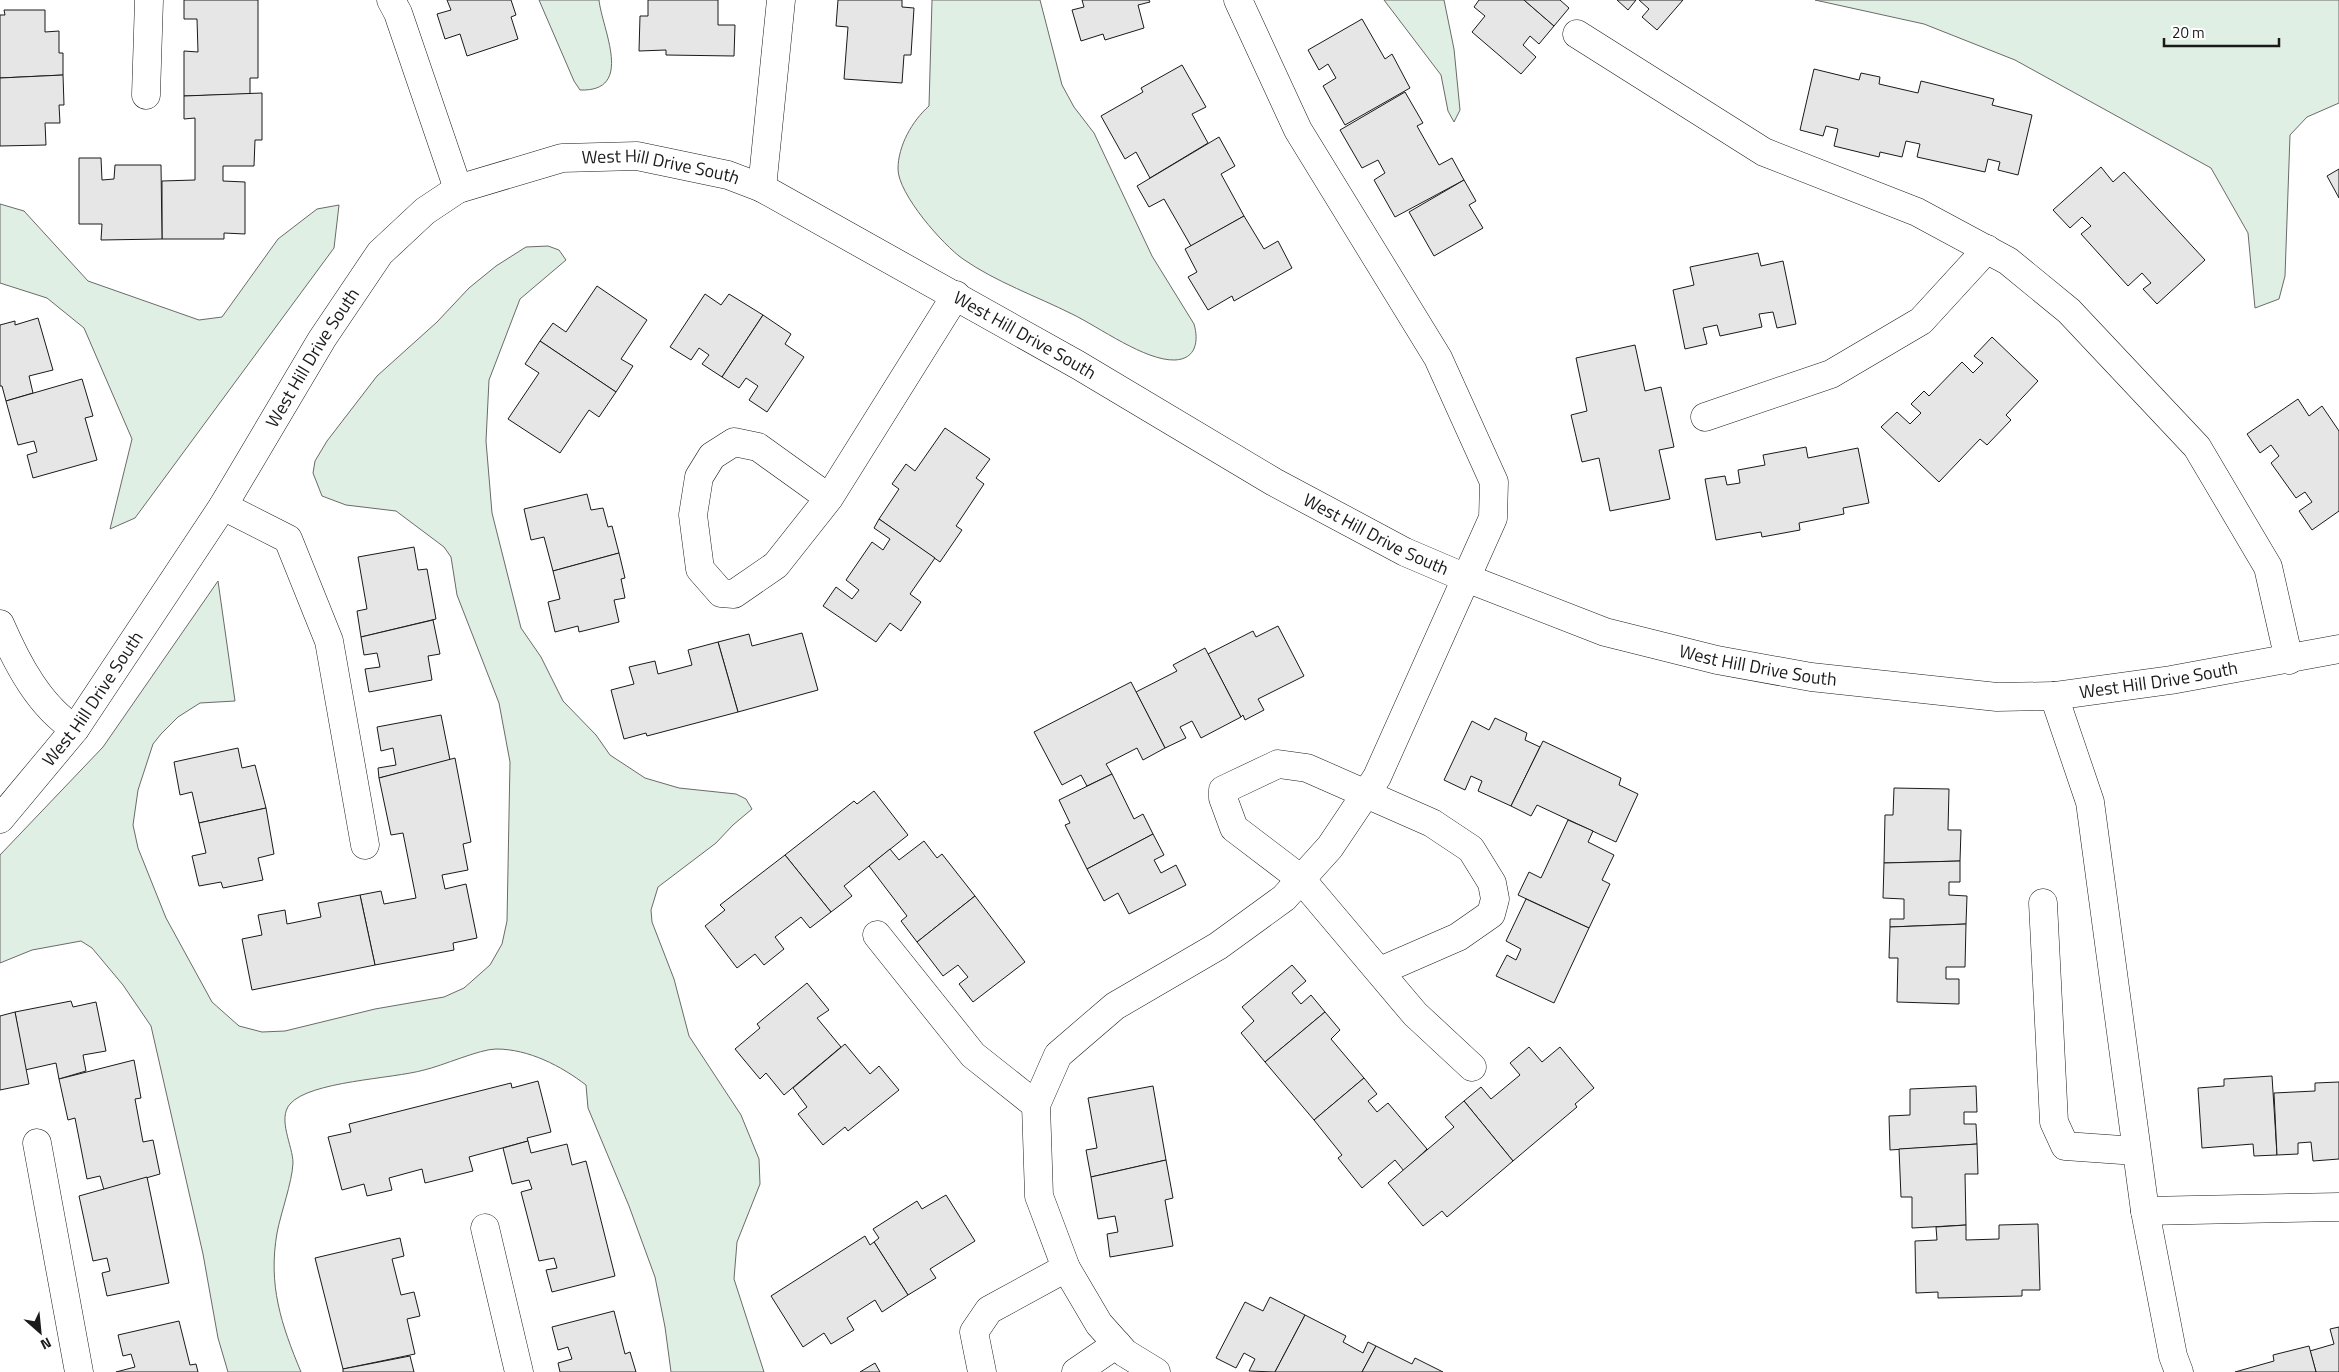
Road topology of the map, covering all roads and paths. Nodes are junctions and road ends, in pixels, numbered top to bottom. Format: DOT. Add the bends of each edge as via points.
graph roads {
  1 [pos="149,0"];
  2 [pos="391,0"];
  3 [pos="781,0"];
  4 [pos="1238,0"];
  5 [pos="1577,34"];
  6 [pos="146,94"];
  7 [pos="762,188"];
  8 [pos="458,189"];
  9 [pos="1987,250"];
  10 [pos="956,295"];
  11 [pos="1705,417"];
  12 [pos="829,498"];
  13 [pos="223,506"];
  14 [pos="1466,578"];
  15 [pos="0,624"];
  16 [pos="2339,649"];
  17 [pos="2289,660"];
  18 [pos="2054,696"];
  19 [pos="75,729"];
  20 [pos="1366,794"];
  21 [pos="0,819"];
  22 [pos="365,845"];
  23 [pos="1301,879"];
  24 [pos="2044,903"];
  25 [pos="877,935"];
  26 [pos="1380,971"];
  27 [pos="1472,1067"];
  28 [pos="1036,1106"];
  29 [pos="37,1143"];
  30 [pos="2136,1151"];
  31 [pos="2339,1207"];
  32 [pos="2145,1211"];
  33 [pos="485,1228"];
  34 [pos="1066,1268"];
  35 [pos="1117,1344"];
  36 [pos="78,1372"];
  37 [pos="518,1372"];
  38 [pos="982,1372"];
  39 [pos="1076,1372"];
  40 [pos="1156,1372"];
  41 [pos="2179,1372"];
  1 -- 6 [label="street"];
  2 -- 8 [label="street"];
  3 -- 7 [label="street"];
  4 -- 14 [label="street" via="1298,130 1438,358 1494,482 1493,518"];
  5 -- 9 [label="street" via="1764,152 1917,212"];
  7 -- 8 [label="street, West Hill Drive South" via="728,175 637,156 562,158"];
  7 -- 10 [label="street, West Hill Drive South"];
  8 -- 13 [label="street, West Hill Drive South" via="425,211 380,253 322,339"];
  9 -- 11 [label="street" via="1921,321 1830,374"];
  9 -- 17 [label="street" via="2008,261 2069,311 2197,447 2268,567"];
  10 -- 12 [label="street"];
  10 -- 14 [label="street, West Hill Drive South" via="1274,482 1405,552"];
  12 -- 12 [label="street" via="776,565 734,594 721,593 700,569 694,515 699,477 712,456 734,442 758,447"];
  13 -- 19 [label="street, West Hill Drive South"];
  13 -- 22 [label="street" via="288,539 329,641"];
  14 -- 18 [label="street, West Hill Drive South" via="1606,632 1717,660 1886,687 1997,698"];
  14 -- 20 [label="street" via="1377,777"];
  15 -- 19 [label="street" via="16,661 58,718"];
  16 -- 17 [label="street, West Hill Drive South"];
  17 -- 18 [label="street, West Hill Drive South"];
  18 -- 30 [label="street" via="2090,802"];
  19 -- 21 [label="street, West Hill Drive South"];
  20 -- 23 [label="street" via="1330,847"];
  20 -- 23 [label="street" via="1307,768 1278,764 1223,790 1234,828"];
  20 -- 26 [label="street" via="1432,824 1471,849 1492,883 1495,899 1491,914 1458,937"];
  23 -- 26 [label="street"];
  23 -- 28 [label="street" via="1284,898 1218,946 1115,1006 1058,1056"];
  24 -- 30 [label="street" via="2054,1122 2065,1146"];
  25 -- 28 [label="street" via="973,1054"];
  26 -- 27 [label="street" via="1414,1014"];
  28 -- 34 [label="street" via="1039,1196"];
  29 -- 36 [label="street"];
  30 -- 32 [label="street"];
  31 -- 32 [label="street"];
  32 -- 41 [label="street" via="2173,1356"];
  33 -- 37 [label="street"];
  34 -- 35 [label="street" via="1099,1324"];
  34 -- 38 [label="street" via="989,1310 974,1332"];
  35 -- 39 [label="street"];
  35 -- 40 [label="street" via="1125,1353"];
}
